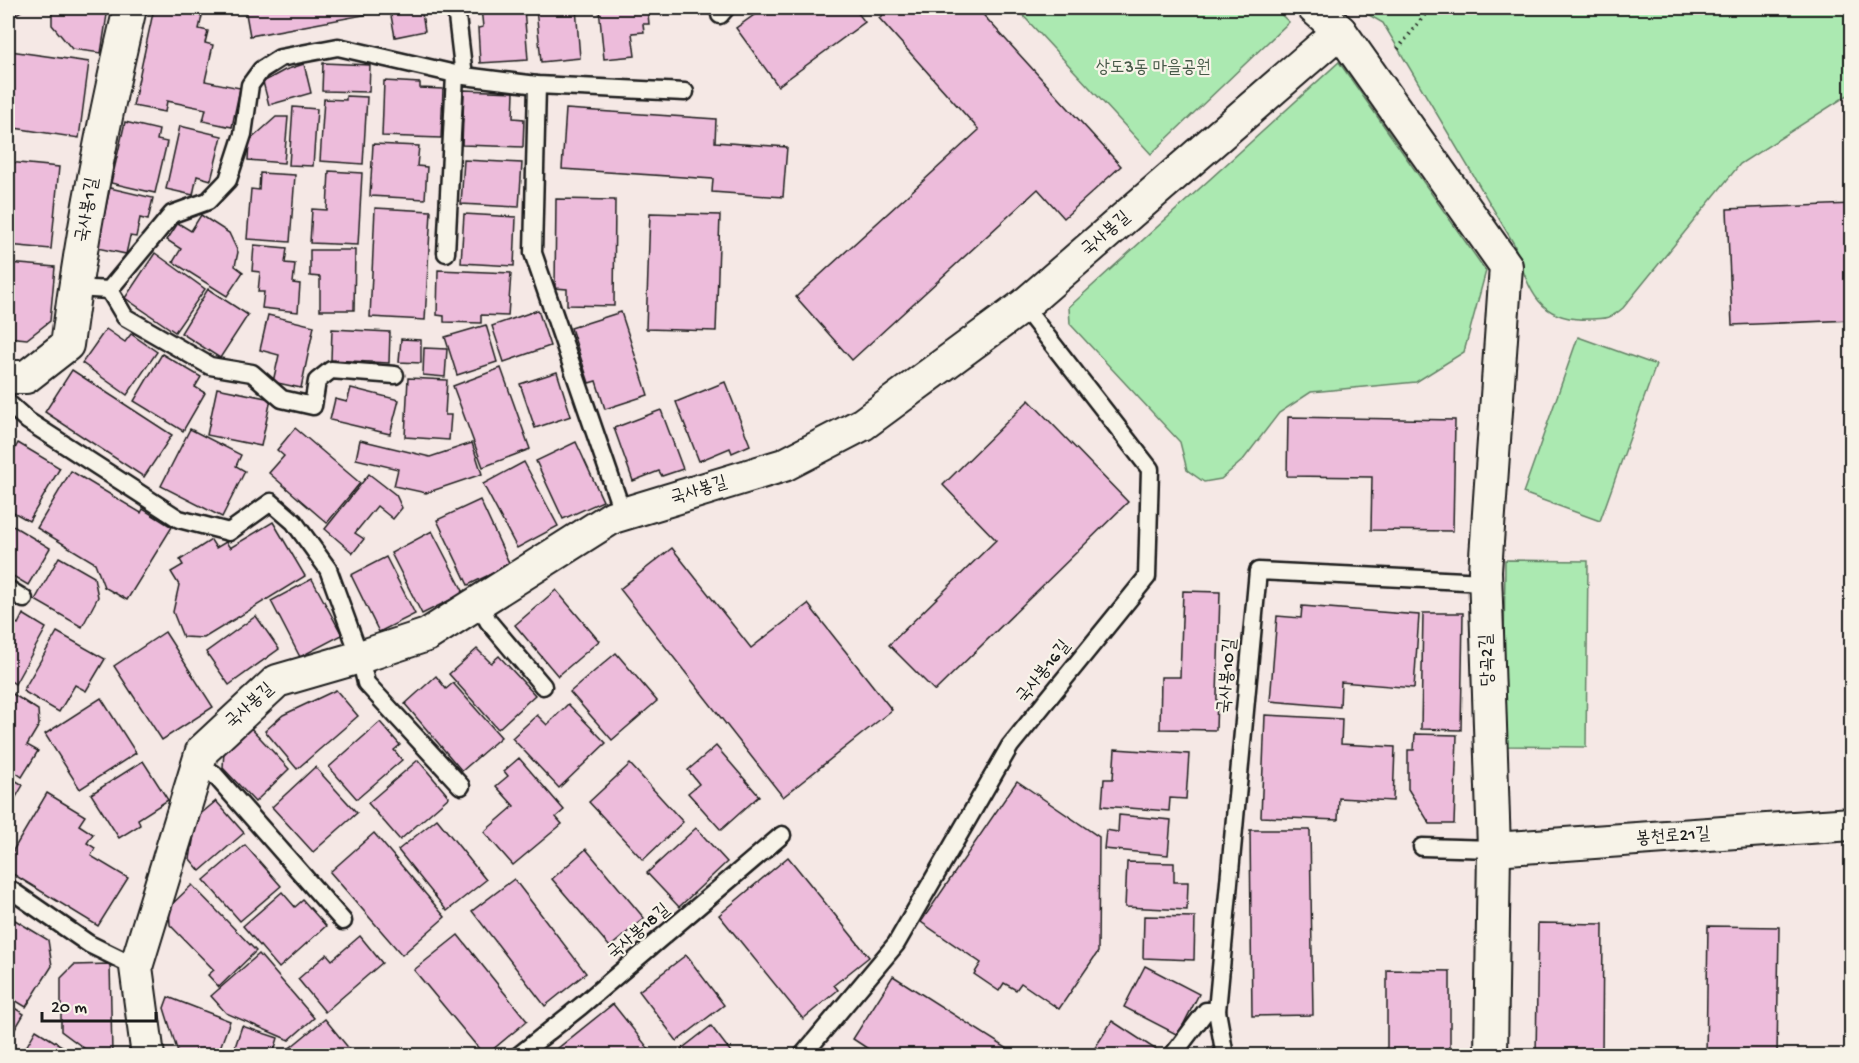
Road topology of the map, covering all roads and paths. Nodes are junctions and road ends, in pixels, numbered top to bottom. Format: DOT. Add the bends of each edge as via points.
graph roads {
  1 [pos="130,8"];
  2 [pos="456,8"];
  3 [pos="1314,8"];
  4 [pos="1430,8"];
  5 [pos="1340,31"];
  6 [pos="1398,49"];
  7 [pos="460,75"];
  8 [pos="537,85"];
  9 [pos="685,92"];
  10 [pos="446,252"];
  11 [pos="75,288"];
  12 [pos="109,290"];
  13 [pos="1023,306"];
  14 [pos="395,375"];
  15 [pos="8,377"];
  16 [pos="8,403"];
  17 [pos="623,514"];
  18 [pos="1485,582"];
  19 [pos="8,589"];
  20 [pos="24,599"];
  21 [pos="480,602"];
  22 [pos="360,657"];
  23 [pos="543,686"];
  24 [pos="197,766"];
  25 [pos="461,786"];
  26 [pos="1851,824"];
  27 [pos="782,835"];
  28 [pos="1422,847"];
  29 [pos="1494,849"];
  30 [pos="8,888"];
  31 [pos="343,921"];
  32 [pos="136,967"];
  33 [pos="1217,1011"];
  34 [pos="148,1056"];
  35 [pos="518,1056"];
  36 [pos="802,1056"];
  37 [pos="1172,1056"];
  38 [pos="1225,1056"];
  39 [pos="1491,1056"];
  1 -- 11 [label="street, 국사봉1길" via="102,132"];
  2 -- 7 [label="lane"];
  3 -- 5 [label="street"];
  4 -- 6 [label="path"];
  5 -- 13 [label="street, 국사봉길"];
  5 -- 18 [label="street, 당곡2길" via="1506,266"];
  7 -- 8 [label="lane"];
  7 -- 10 [label="lane"];
  7 -- 12 [label="lane" via="338,47 280,58 261,70 250,85 243,134 228,180 208,201 172,214"];
  8 -- 9 [label="lane"];
  8 -- 17 [label="lane" via="533,253"];
  11 -- 12 [label="lane"];
  11 -- 15 [label="street, 국사봉1길" via="67,345 26,377"];
  12 -- 14 [label="lane" via="125,317 210,366 252,373 282,399 312,406 316,381 331,370"];
  13 -- 17 [label="street, 국사봉길" via="863,424 784,465"];
  13 -- 36 [label="lane, 국사봉16길" via="1150,469 1147,577 1010,746 896,944"];
  16 -- 22 [label="lane" via="28,421 179,519 229,532 271,502 294,522 328,569"];
  17 -- 21 [label="street, 국사봉길"];
  18 -- 29 [label="street, 당곡2길"];
  18 -- 33 [label="lane, 국사봉10길" via="1258,571"];
  19 -- 20 [label="lane"];
  21 -- 22 [label="street, 국사봉길" via="427,635"];
  21 -- 23 [label="lane" via="488,621"];
  22 -- 24 [label="street, 국사봉길" via="277,681 201,751"];
  22 -- 25 [label="lane" via="366,683"];
  24 -- 31 [label="lane" via="213,773"];
  24 -- 32 [label="street, 국사봉길"];
  26 -- 29 [label="street, 봉천로21길"];
  27 -- 35 [label="lane, 국사봉18길"];
  28 -- 29 [label="lane"];
  29 -- 39 [label="street, 당곡2길"];
  30 -- 32 [label="lane" via="89,944"];
  32 -- 34 [label="street, 국사봉길"];
  33 -- 37 [label="lane" via="1206,1011"];
  33 -- 38 [label="lane, 국사봉10길"];
}
